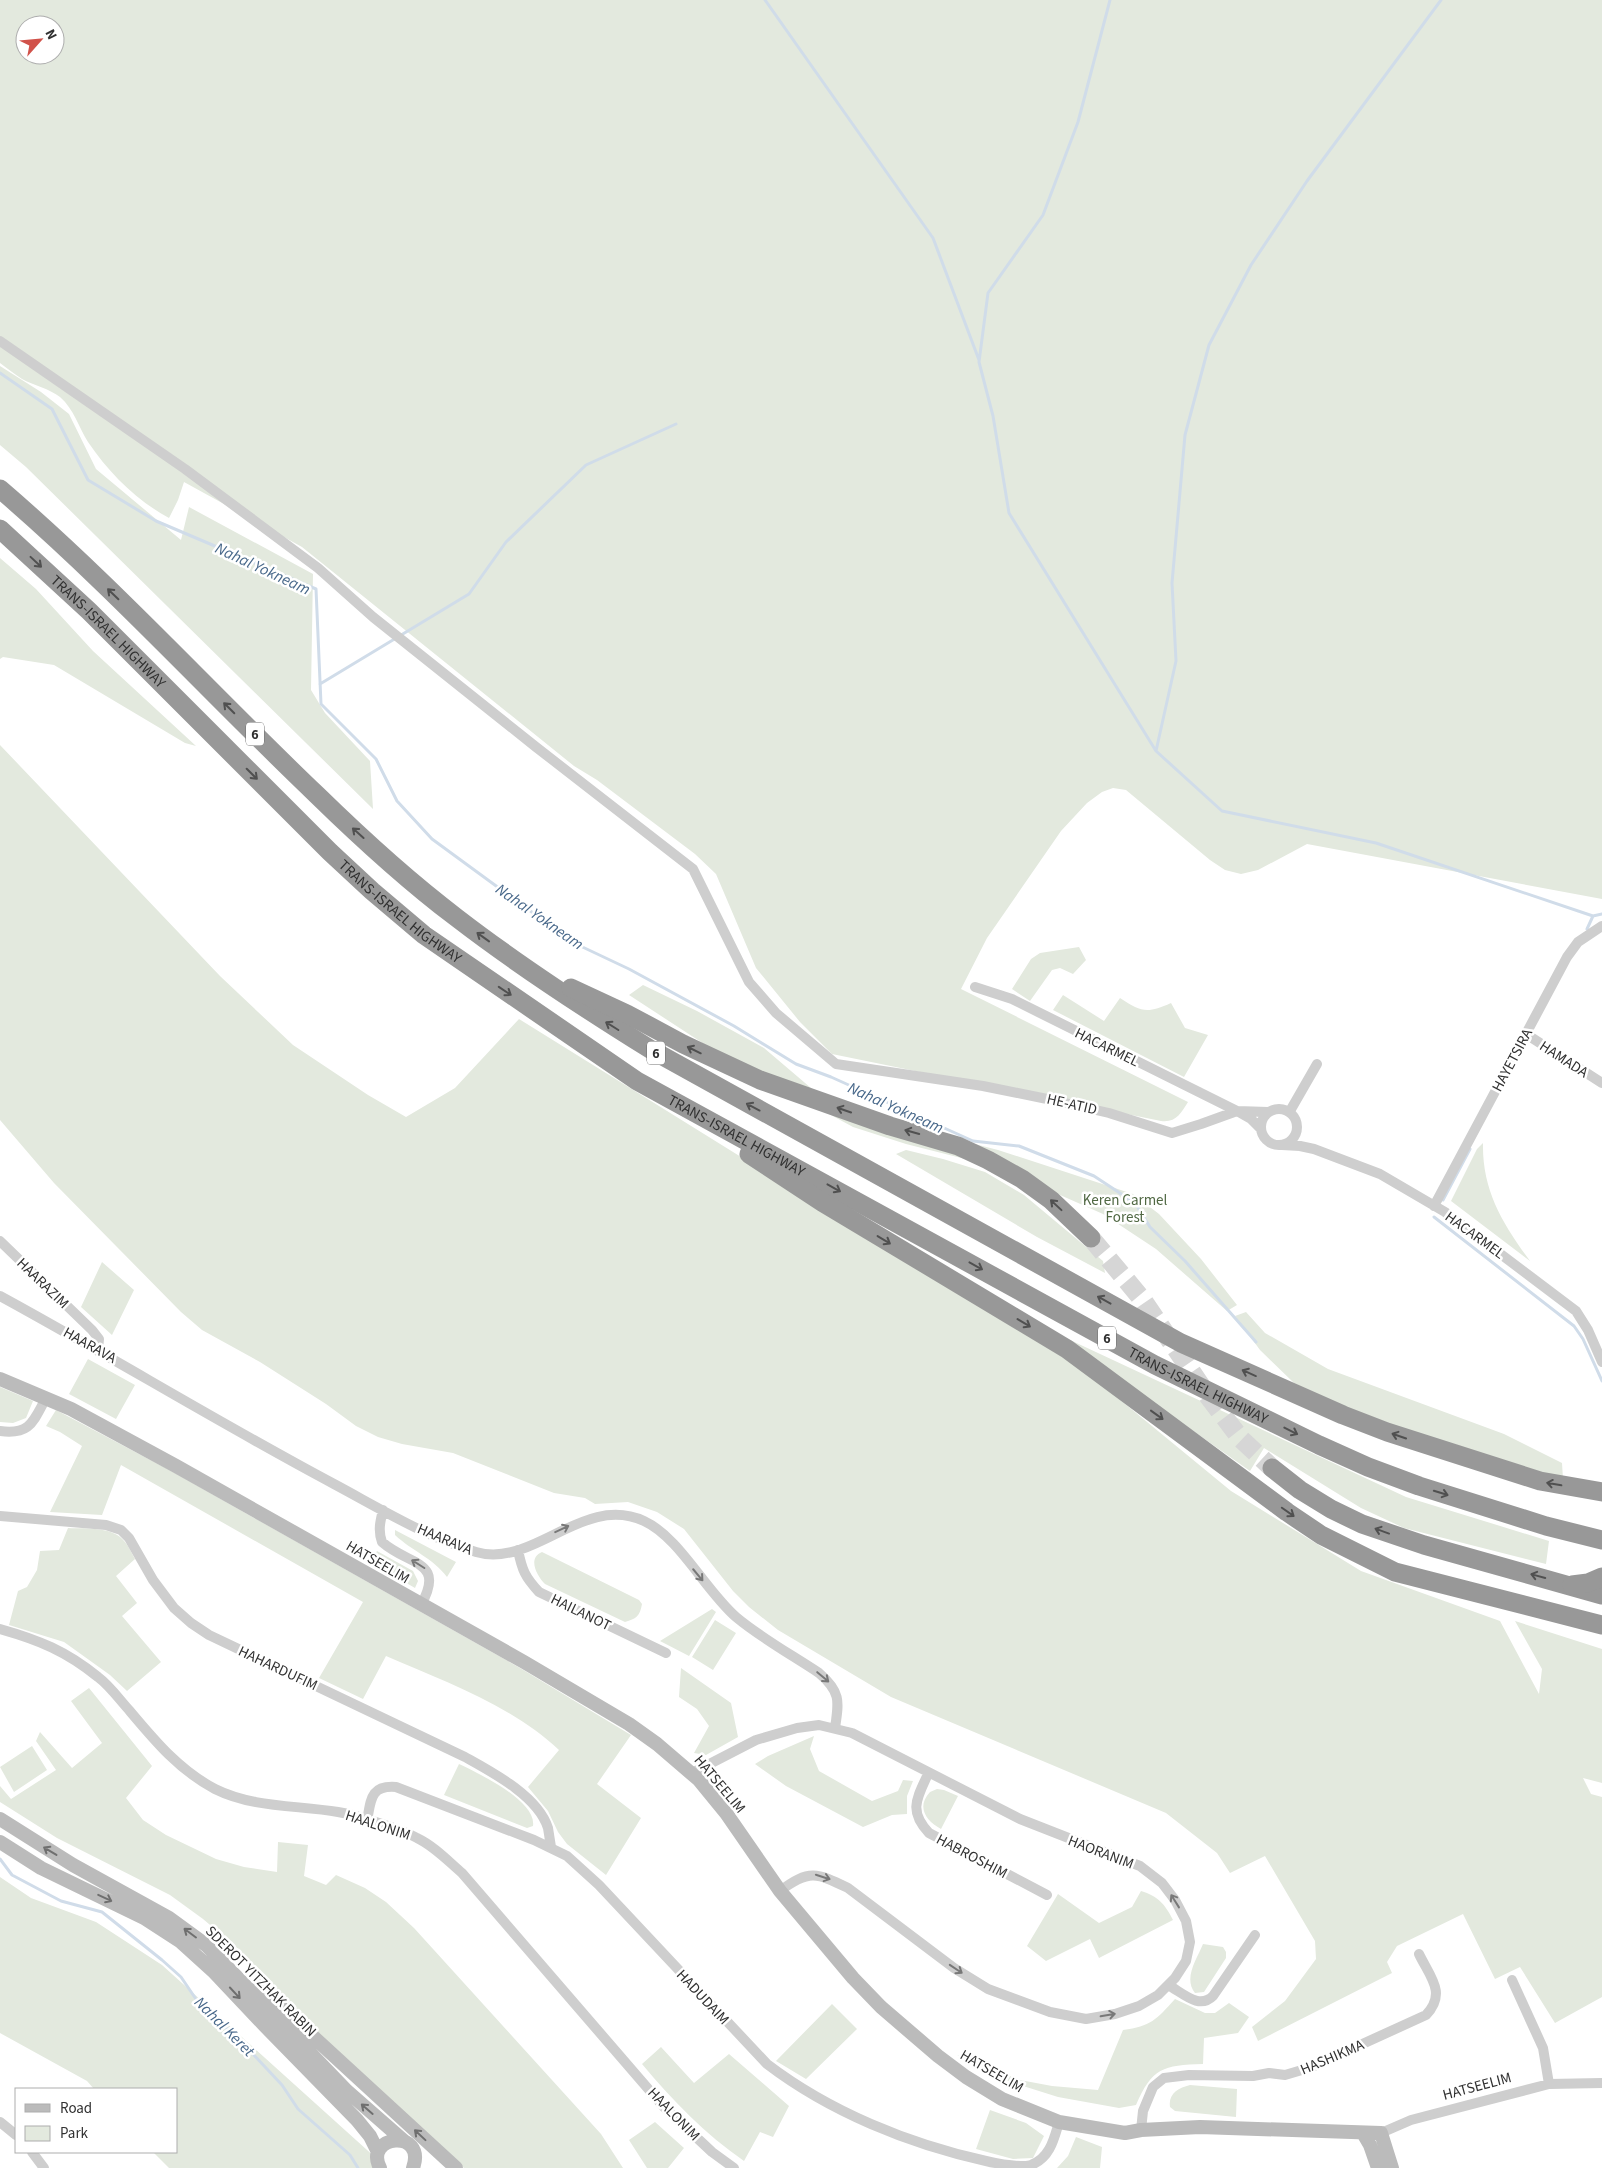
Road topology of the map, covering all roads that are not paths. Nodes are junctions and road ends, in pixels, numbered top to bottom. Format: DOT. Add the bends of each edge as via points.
graph roads {
  1 [pos="0,341"];
  2 [pos="0,489"];
  3 [pos="0,529"];
  4 [pos="1602,926"];
  5 [pos="523,965"];
  6 [pos="975,987"];
  7 [pos="1526,1034"];
  8 [pos="1317,1064"];
  9 [pos="637,1081"];
  10 [pos="1602,1084"];
  11 [pos="1237,1111"];
  12 [pos="1268,1112"];
  13 [pos="1290,1112"];
  14 [pos="1298,1128"];
  15 [pos="1261,1129"];
  16 [pos="1282,1145"];
  17 [pos="1314,1149"];
  18 [pos="1434,1206"];
  19 [pos="1091,1238"];
  20 [pos="0,1241"];
  21 [pos="0,1296"];
  22 [pos="98,1349"];
  23 [pos="1602,1362"];
  24 [pos="0,1379"];
  25 [pos="46,1398"];
  26 [pos="0,1430"];
  27 [pos="1272,1468"];
  28 [pos="1602,1492"];
  29 [pos="383,1510"];
  30 [pos="0,1516"];
  31 [pos="1602,1540"];
  32 [pos="518,1550"];
  33 [pos="1602,1577"];
  34 [pos="1570,1585"];
  35 [pos="1602,1595"];
  36 [pos="421,1605"];
  37 [pos="1602,1625"];
  38 [pos="0,1629"];
  39 [pos="666,1653"];
  40 [pos="835,1728"];
  41 [pos="692,1773"];
  42 [pos="928,1774"];
  43 [pos="0,1819"];
  44 [pos="367,1821"];
  45 [pos="0,1842"];
  46 [pos="551,1847"];
  47 [pos="780,1891"];
  48 [pos="1048,1895"];
  49 [pos="1255,1936"];
  50 [pos="206,1945"];
  51 [pos="1419,1954"];
  52 [pos="1512,1980"];
  53 [pos="1168,1985"];
  54 [pos="1602,2083"];
  55 [pos="1549,2084"];
  56 [pos="0,2122"];
  57 [pos="1059,2122"];
  58 [pos="1140,2130"];
  59 [pos="1381,2133"];
  60 [pos="15,2134"];
  61 [pos="1366,2139"];
  62 [pos="404,2141"];
  63 [pos="33,2153"];
  64 [pos="414,2162"];
  65 [pos="379,2163"];
  66 [pos="44,2168"];
  67 [pos="427,2168"];
  68 [pos="456,2168"];
  69 [pos="734,2168"];
  70 [pos="1378,2168"];
  71 [pos="1392,2168"];
  1 -- 11 [label="street, HE-ATID" via="185,468 318,568 373,617 693,869 749,982 776,1014 836,1064 1052,1100 1172,1132"];
  5 -- 2 [label="highway, TRANS-ISRAEL HIGHWAY / 6, one-way" via="456,917 318,796 150,629"];
  3 -- 9 [label="highway, TRANS-ISRAEL HIGHWAY / 6, one-way" via="89,611 372,891 424,935"];
  4 -- 7 [label="street, HAYETSIRA" via="1578,942 1567,957"];
  19 -- 5 [label="highway, one-way" via="1051,1200 988,1160 958,1146 890,1126 760,1080"];
  28 -- 5 [label="highway, TRANS-ISRAEL HIGHWAY / 6, one-way" via="1540,1482 1387,1432 1181,1343 699,1078 599,1017"];
  6 -- 11 [label="street, HACARMEL" via="1012,999"];
  7 -- 10 [label="street, HAMADA"];
  7 -- 18 [label="street, HAYETSIRA"];
  8 -- 13 [label="street"];
  9 -- 31 [label="highway, TRANS-ISRAEL HIGHWAY / 6, one-way" via="1155,1365 1320,1445 1419,1486"];
  9 -- 37 [label="highway, one-way" via="822,1202 1067,1349 1321,1535 1395,1572"];
  11 -- 12 [label="street, HACARMEL"];
  11 -- 15 [label="street, HACARMEL"];
  12 -- 13 [label="street" via="1280,1108"];
  12 -- 15 [label="street"];
  13 -- 14 [label="street"];
  14 -- 16 [label="street" via="1292,1140"];
  14 -- 17 [label="street"];
  15 -- 16 [label="street" via="1267,1140"];
  16 -- 17 [label="street, HACARMEL"];
  17 -- 18 [label="street, HACARMEL" via="1380,1174"];
  18 -- 23 [label="street, HACARMEL" via="1576,1311"];
  20 -- 22 [label="street, HAARAZIM" via="92,1330 99,1339"];
  21 -- 22 [label="street, HAARAVA"];
  22 -- 29 [label="street, HAARAVA" via="237,1432"];
  24 -- 25 [label="street, HATSEELIM"];
  25 -- 26 [label="street" via="30,1426 12,1433"];
  25 -- 36 [label="street, HATSEELIM" via="168,1461"];
  34 -- 27 [label="highway, one-way" via="1424,1545 1362,1524 1315,1499"];
  29 -- 32 [label="street, HAARAVA" via="478,1553 496,1556"];
  36 -- 29 [label="street, one-way" via="431,1584 430,1574 382,1542 380,1525"];
  30 -- 46 [label="street, HAHARDUFIM" via="106,1525 121,1530 174,1608 190,1623 500,1777 540,1813 548,1827"];
  32 -- 39 [label="street, HAILANOT" via="522,1570 539,1592"];
  32 -- 40 [label="street, HAARAVA, one-way" via="592,1518 613,1514 644,1521 662,1532 736,1616 832,1684 838,1703"];
  33 -- 34 [label="highway"];
  34 -- 35 [label="highway"];
  36 -- 41 [label="street, HATSEELIM" via="628,1724"];
  38 -- 44 [label="street, HAALONIM" via="65,1652 99,1677 176,1763 216,1789 236,1797 290,1808 339,1812"];
  40 -- 41 [label="street, HAORANIM" via="819,1725 802,1727 763,1737"];
  40 -- 42 [label="street, HAORANIM" via="852,1733"];
  41 -- 47 [label="street, HATSEELIM" via="726,1813"];
  42 -- 48 [label="street, HABROSHIM" via="916,1799 919,1823 929,1833"];
  53 -- 42 [label="street, HAORANIM, one-way" via="1186,1961 1190,1942 1186,1921 1162,1882 1140,1866 1020,1819"];
  50 -- 43 [label="street, SDEROT YITZHAK RABIN, one-way" via="169,1918 73,1865"];
  44 -- 46 [label="street, HADUDAIM" via="371,1797 384,1786 396,1787"];
  44 -- 69 [label="street, HAALONIM" via="417,1837 462,1873 663,2106"];
  45 -- 65 [label="street, SDEROT YITZHAK RABIN, one-way" via="41,1868 144,1918 198,1957 357,2120 370,2136"];
  46 -- 57 [label="street, HADUDAIM" via="582,1868 767,2064 794,2084 838,2108 921,2143 1010,2166 1030,2166 1042,2158 1051,2148"];
  47 -- 53 [label="street, HAORANIM, one-way" via="804,1876 817,1874 829,1878 848,1888 954,1968 988,1989 1050,2012 1086,2019 1115,2014 1158,1996"];
  47 -- 57 [label="street, HATSEELIM" via="853,1978 938,2056 1002,2099"];
  49 -- 53 [label="street" via="1207,2002 1200,2003"];
  62 -- 50 [label="street, SDEROT YITZHAK RABIN, one-way" via="347,2091"];
  68 -- 50 [label="street, one-way" via="288,2013"];
  51 -- 58 [label="street, HASHIKMA" via="1437,1991 1436,2000 1426,2015 1312,2067 1285,2075 1164,2078 1153,2087 1143,2111"];
  52 -- 55 [label="street" via="1543,2048"];
  54 -- 55 [label="street, HATSEELIM"];
  55 -- 59 [label="street, HATSEELIM" via="1411,2120"];
  56 -- 60 [label="street"];
  57 -- 58 [label="street, HATSEELIM" via="1124,2133"];
  58 -- 61 [label="street, HATSEELIM" via="1200,2127"];
  59 -- 61 [label="street, HATSEELIM"];
  59 -- 71 [label="street"];
  61 -- 70 [label="street"];
  62 -- 64 [label="street, SDEROT YITZHAK RABIN" via="413,2150"];
  62 -- 65 [label="street" via="392,2140 381,2147"];
  63 -- 66 [label="street"];
  64 -- 67 [label="street"];
}
